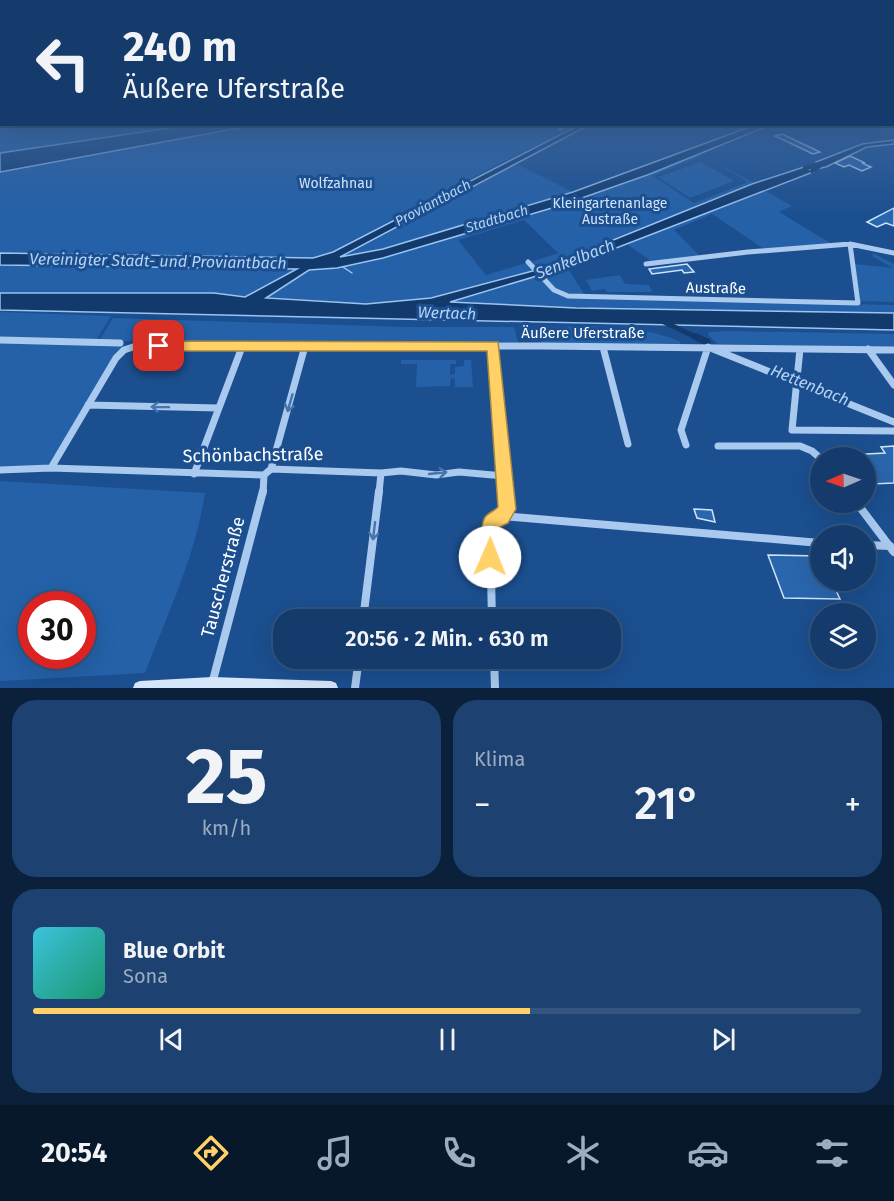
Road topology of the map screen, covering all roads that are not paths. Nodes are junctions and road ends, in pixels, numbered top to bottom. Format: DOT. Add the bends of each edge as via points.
graph roads {
  1 [pos="850,244"];
  2 [pos="894,253"];
  3 [pos="528,262"];
  4 [pos="646,264"];
  5 [pos="0,340"];
  6 [pos="120,343"];
  7 [pos="242,346"];
  8 [pos="305,346"];
  9 [pos="494,346"];
  10 [pos="603,347"];
  11 [pos="708,347"];
  12 [pos="800,349"];
  13 [pos="868,349"];
  14 [pos="894,350"];
  15 [pos="796,383"];
  16 [pos="894,385"];
  17 [pos="88,405"];
  18 [pos="218,408"];
  19 [pos="894,422"];
  20 [pos="894,431"];
  21 [pos="628,444"];
  22 [pos="686,445"];
  23 [pos="718,446"];
  24 [pos="810,450"];
  25 [pos="51,468"];
  26 [pos="0,470"];
  27 [pos="268,472"];
  28 [pos="381,473"];
  29 [pos="194,474"];
  30 [pos="504,476"];
  31 [pos="864,513"];
  32 [pos="502,516"];
  33 [pos="810,542"];
  34 [pos="876,547"];
  35 [pos="892,549"];
  36 [pos="364,609"];
  37 [pos="492,609"];
  38 [pos="358,669"];
  39 [pos="494,669"];
  40 [pos="211,686"];
  41 [pos="140,688"];
  42 [pos="331,688"];
  43 [pos="355,688"];
  44 [pos="495,688"];
  1 -- 2 [label="street, Austraße"];
  1 -- 3 [label="street, Austraße" via="858,303 574,297 558,293"];
  1 -- 4 [label="street, Austraße"];
  5 -- 6 [label="street"];
  7 -- 8 [label="street, Äußere Uferstraße"];
  7 -- 17 [label="street, Äußere Uferstraße" via="127,349 116,358"];
  7 -- 18 [label="street"];
  8 -- 9 [label="street, Äußere Uferstraße"];
  8 -- 27 [label="street, Tauscherstraße, one-way"];
  9 -- 10 [label="street, Äußere Uferstraße"];
  9 -- 30 [label="street"];
  10 -- 11 [label="street, Äußere Uferstraße"];
  10 -- 21 [label="street"];
  11 -- 12 [label="street, Äußere Uferstraße"];
  11 -- 15 [label="street"];
  11 -- 22 [label="street" via="681,430"];
  12 -- 13 [label="street, Äußere Uferstraße"];
  12 -- 15 [label="street"];
  13 -- 14 [label="street, Äußere Uferstraße"];
  13 -- 16 [label="street"];
  15 -- 19 [label="street"];
  15 -- 20 [label="street" via="792,430"];
  18 -- 17 [label="street, one-way"];
  17 -- 25 [label="street"];
  18 -- 29 [label="street"];
  23 -- 24 [label="street" via="800,446"];
  25 -- 26 [label="street, Schönbachstraße"];
  25 -- 29 [label="street, Schönbachstraße"];
  27 -- 28 [label="street, Schönbachstraße"];
  27 -- 29 [label="street, Schönbachstraße"];
  27 -- 40 [label="street, Tauscherstraße"];
  28 -- 30 [label="street, Schönbachstraße, one-way" via="389,470 437,476 447,472 482,472"];
  28 -- 36 [label="street, one-way"];
  30 -- 32 [label="street" via="507,509"];
  31 -- 35 [label="street"];
  32 -- 33 [label="street"];
  32 -- 37 [label="street" via="492,523 490,532"];
  34 -- 35 [label="street"];
  38 -- 43 [label="street"];
  39 -- 44 [label="street"];
  40 -- 41 [label="main road"];
  40 -- 42 [label="main road"];
}
